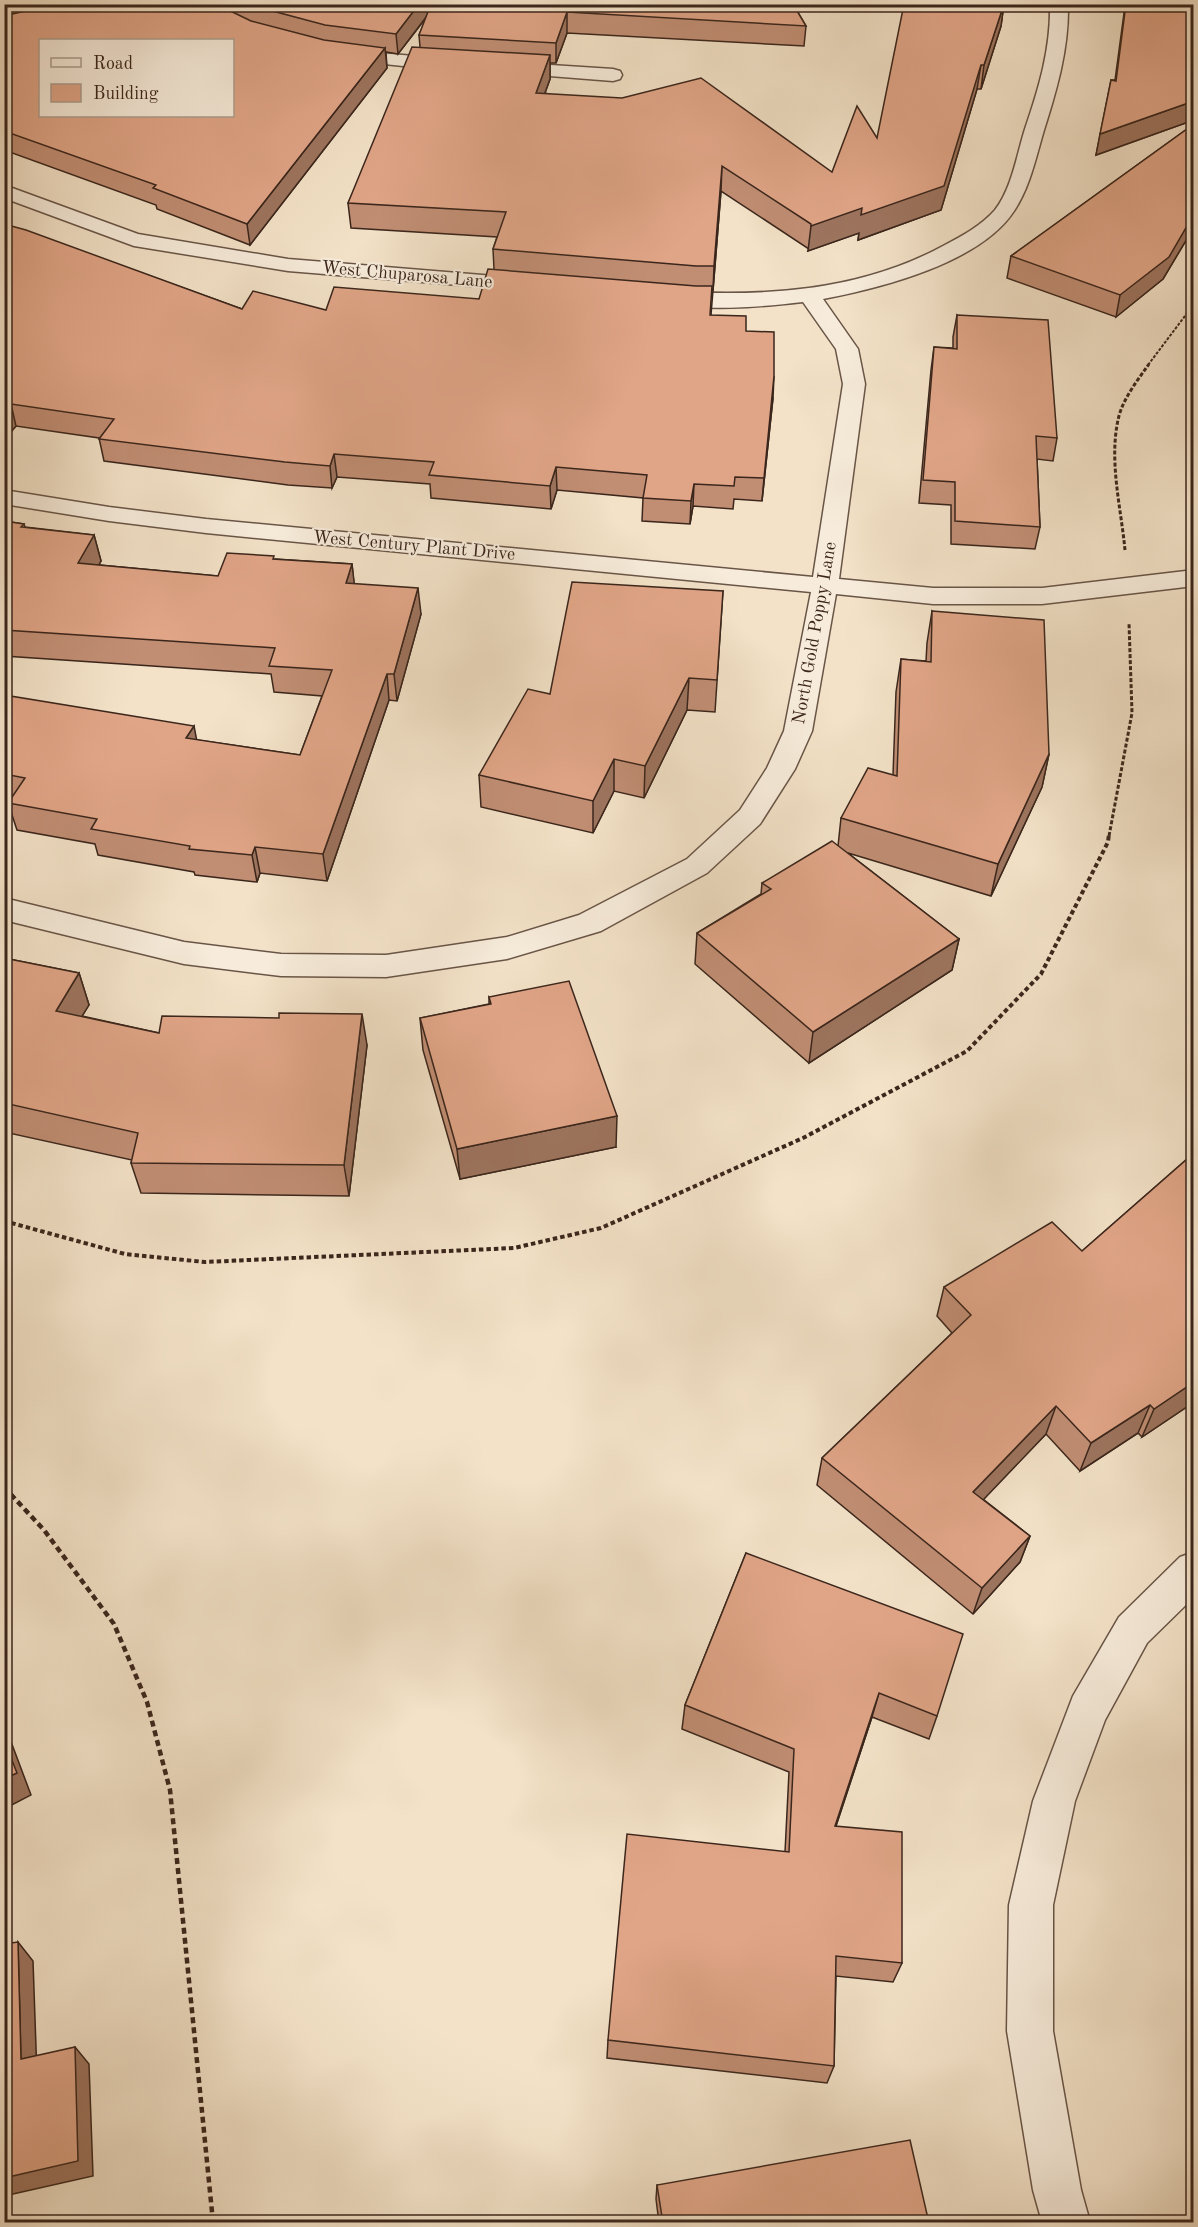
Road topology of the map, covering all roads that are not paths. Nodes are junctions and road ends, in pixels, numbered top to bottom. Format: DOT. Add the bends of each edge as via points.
graph roads {
  1 [pos="1059,4"];
  2 [pos="327,51"];
  3 [pos="463,66"];
  4 [pos="486,67"];
  5 [pos="614,75"];
  6 [pos="4,191"];
  7 [pos="546,287"];
  8 [pos="809,295"];
  9 [pos="649,296"];
  10 [pos="4,497"];
  11 [pos="1194,578"];
  12 [pos="825,585"];
  13 [pos="4,909"];
  14 [pos="1194,1570"];
  15 [pos="1066,2223"];
  1 -- 8 [label="street" via="1059,36 1041,112 1007,208 989,228 942,258 890,278"];
  2 -- 3 [label="street"];
  4 -- 5 [label="street"];
  6 -- 7 [label="street, West Chuparosa Lane" via="134,240 288,265"];
  8 -- 9 [label="street" via="755,300"];
  8 -- 12 [label="street, North Gold Poppy Lane" via="847,349 854,384"];
  10 -- 12 [label="street, West Century Plant Drive" via="206,526"];
  11 -- 12 [label="street, West Century Plant Drive" via="1042,596 955,596"];
  12 -- 13 [label="street, North Gold Poppy Lane" via="798,731 781,769 750,817 697,866 590,923 507,948 386,966 281,965 184,954"];
  14 -- 15 [label="street" via="1133,1630 1088,1710 1054,1801 1031,1905 1030,2031"];
}
